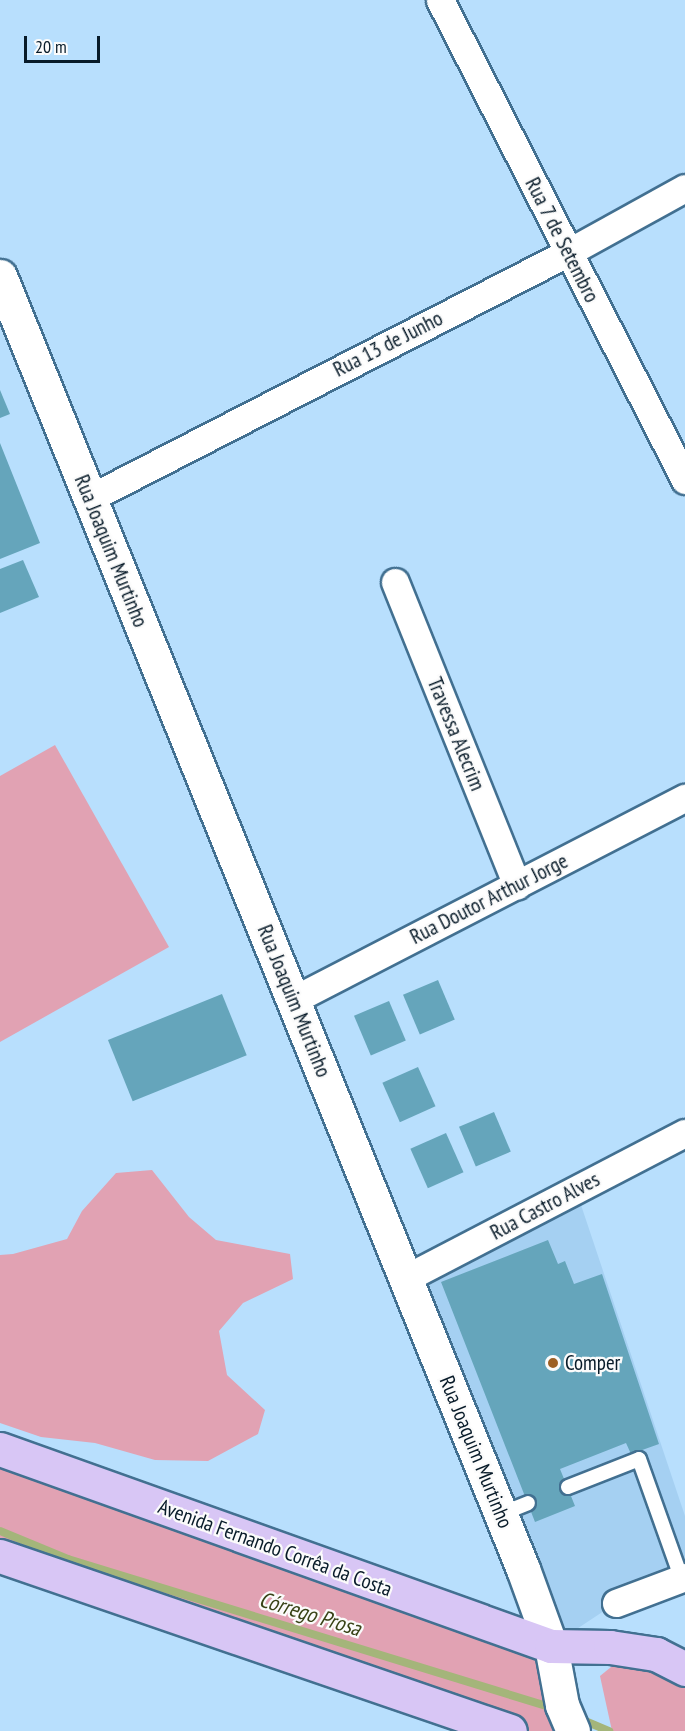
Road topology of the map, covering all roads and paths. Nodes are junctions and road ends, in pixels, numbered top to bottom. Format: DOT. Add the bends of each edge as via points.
graph roads {
  1 [pos="440,0"];
  2 [pos="685,188"];
  3 [pos="568,252"];
  4 [pos="0,276"];
  5 [pos="685,480"];
  6 [pos="90,498"];
  7 [pos="395,582"];
  8 [pos="685,798"];
  9 [pos="517,885"];
  10 [pos="293,1000"];
  11 [pos="685,1133"];
  12 [pos="406,1278"];
  13 [pos="0,1449"];
  14 [pos="568,1488"];
  15 [pos="0,1556"];
  16 [pos="683,1577"];
  17 [pos="616,1603"];
  18 [pos="552,1653"];
  19 [pos="685,1669"];
  20 [pos="572,1730"];
  21 [pos="510,1731"];
  1 -- 3 [label="street, Rua 7 de Setembro"];
  2 -- 3 [label="street, Rua 13 de Junho"];
  3 -- 5 [label="street, Rua 7 de Setembro"];
  3 -- 6 [label="street, Rua 13 de Junho"];
  4 -- 6 [label="street, Rua Joaquim Murtinho"];
  6 -- 10 [label="street, Rua Joaquim Murtinho"];
  7 -- 9 [label="street, Travessa Alecrim"];
  8 -- 9 [label="street, Rua Doutor Arthur Jorge"];
  9 -- 10 [label="street, Rua Doutor Arthur Jorge"];
  10 -- 12 [label="street, Rua Joaquim Murtinho"];
  11 -- 12 [label="street, Rua Castro Alves"];
  12 -- 18 [label="street, Rua Joaquim Murtinho" via="514,1508"];
  13 -- 18 [label="main road, Avenida Fernando Corrêa da Costa"];
  14 -- 16 [label="lane" via="639,1459"];
  15 -- 21 [label="main road"];
  16 -- 17 [label="street"];
  18 -- 19 [label="main road, Avenida Fernando Corrêa da Costa" via="610,1647 656,1654"];
  18 -- 20 [label="street, Rua Joaquim Murtinho" via="562,1705"];
}
